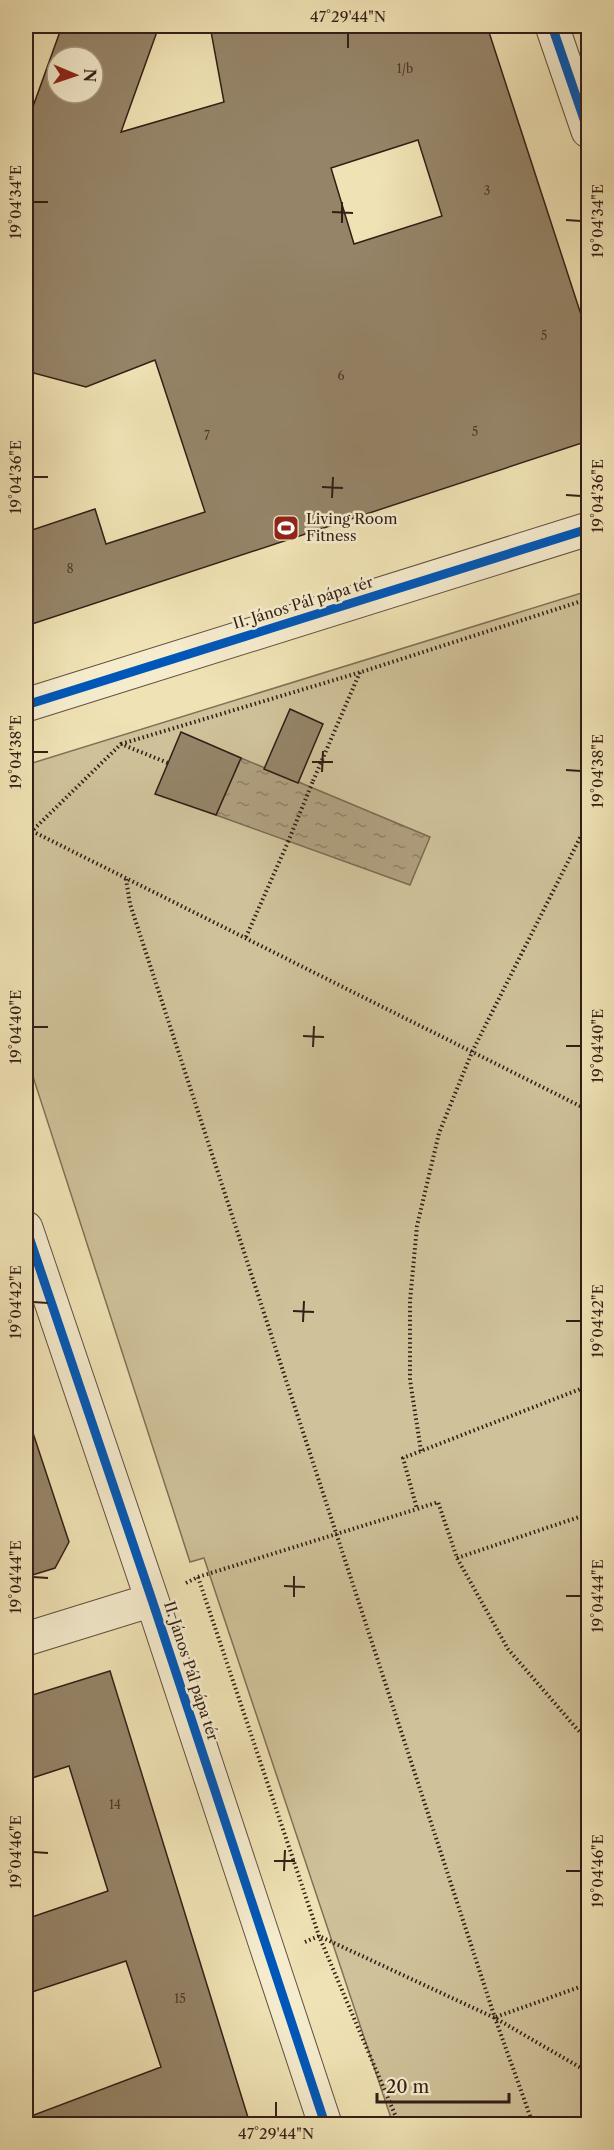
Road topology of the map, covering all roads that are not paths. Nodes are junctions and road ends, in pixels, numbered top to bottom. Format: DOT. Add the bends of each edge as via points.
graph roads {
  1 [pos="552,26"];
  2 [pos="588,131"];
  3 [pos="588,529"];
  4 [pos="26,705"];
  5 [pos="26,1228"];
  6 [pos="152,1600"];
  7 [pos="26,1638"];
  8 [pos="325,2124"];
  1 -- 2 [label="street"];
  3 -- 4 [label="street, II. János Pál pápa tér"];
  5 -- 6 [label="street, II. János Pál pápa tér"];
  6 -- 7 [label="street"];
  6 -- 8 [label="street, II. János Pál pápa tér"];
}
